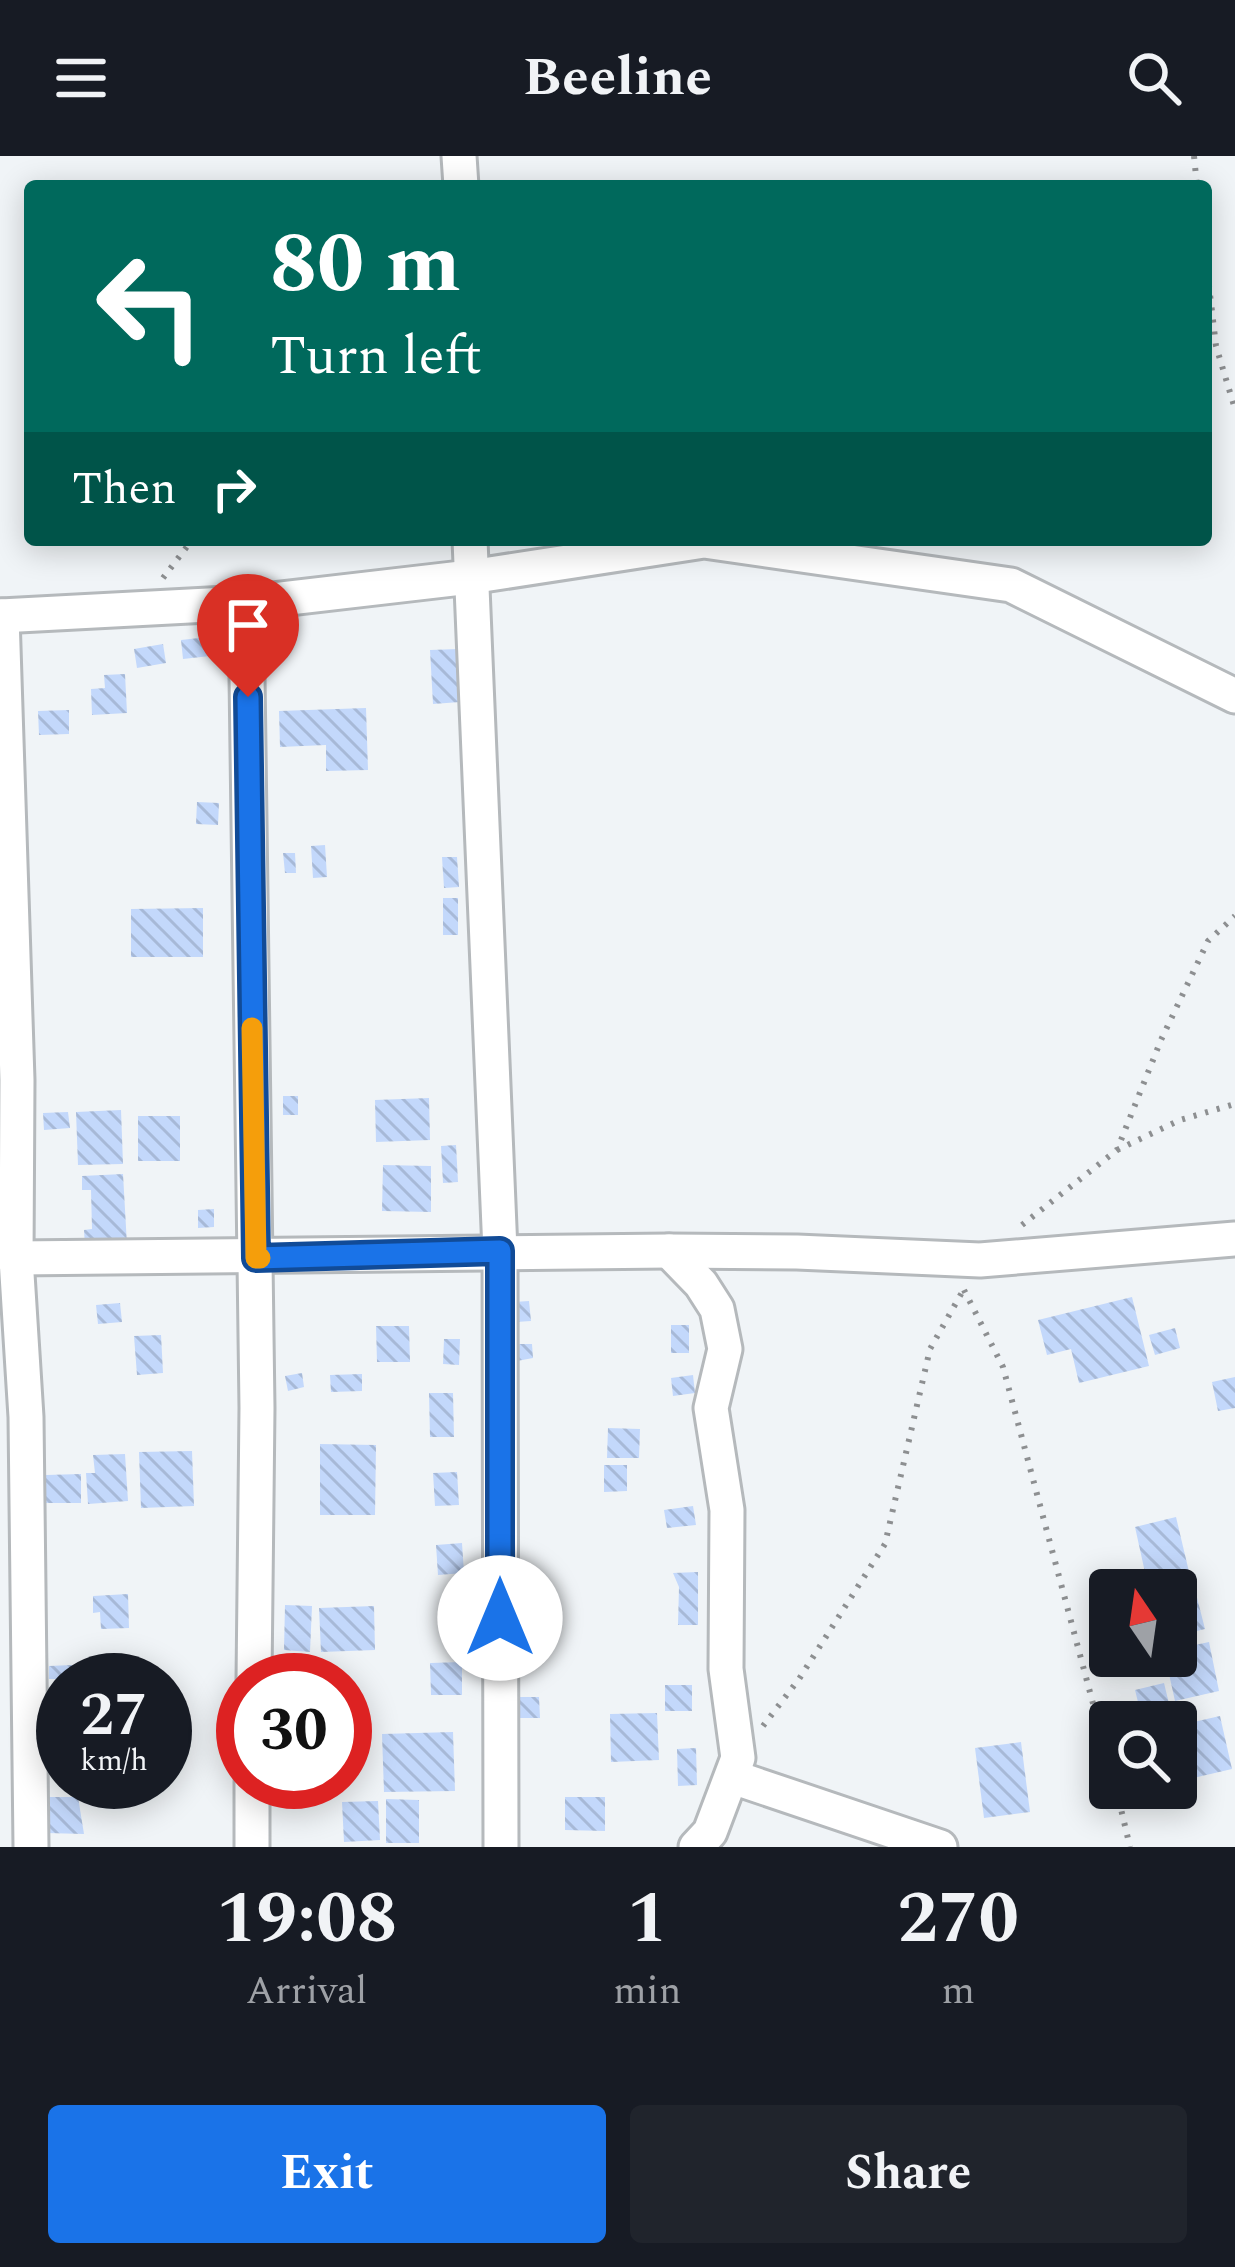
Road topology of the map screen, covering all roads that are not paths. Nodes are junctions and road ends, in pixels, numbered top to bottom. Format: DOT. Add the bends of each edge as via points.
graph roads {
  1 [pos="470,546"];
  2 [pos="672,546"];
  3 [pos="739,546"];
  4 [pos="470,577"];
  5 [pos="246,603"];
  6 [pos="1,616"];
  7 [pos="1235,696"];
  8 [pos="1235,1239"];
  9 [pos="500,1251"];
  10 [pos="669,1251"];
  11 [pos="8,1254"];
  12 [pos="256,1258"];
  13 [pos="254,1653"];
  14 [pos="736,1768"];
  15 [pos="252,1809"];
  16 [pos="31,1847"];
  17 [pos="251,1847"];
  18 [pos="501,1847"];
  19 [pos="696,1847"];
  20 [pos="940,1847"];
  1 -- 4 [label="street"];
  2 -- 4 [label="street"];
  3 -- 7 [label="street" via="1011,585"];
  4 -- 5 [label="street"];
  4 -- 9 [label="street"];
  5 -- 6 [label="street"];
  5 -- 12 [label="street"];
  6 -- 11 [label="street" via="17,1080"];
  8 -- 10 [label="street" via="980,1260"];
  9 -- 10 [label="street"];
  9 -- 12 [label="street"];
  9 -- 18 [label="street"];
  10 -- 14 [label="street" via="717,1309 725,1349 711,1408 727,1510 725,1669"];
  11 -- 12 [label="street"];
  11 -- 16 [label="street" via="26,1417"];
  12 -- 13 [label="street"];
  14 -- 19 [label="street"];
  14 -- 20 [label="street"];
  15 -- 17 [label="street"];
}
